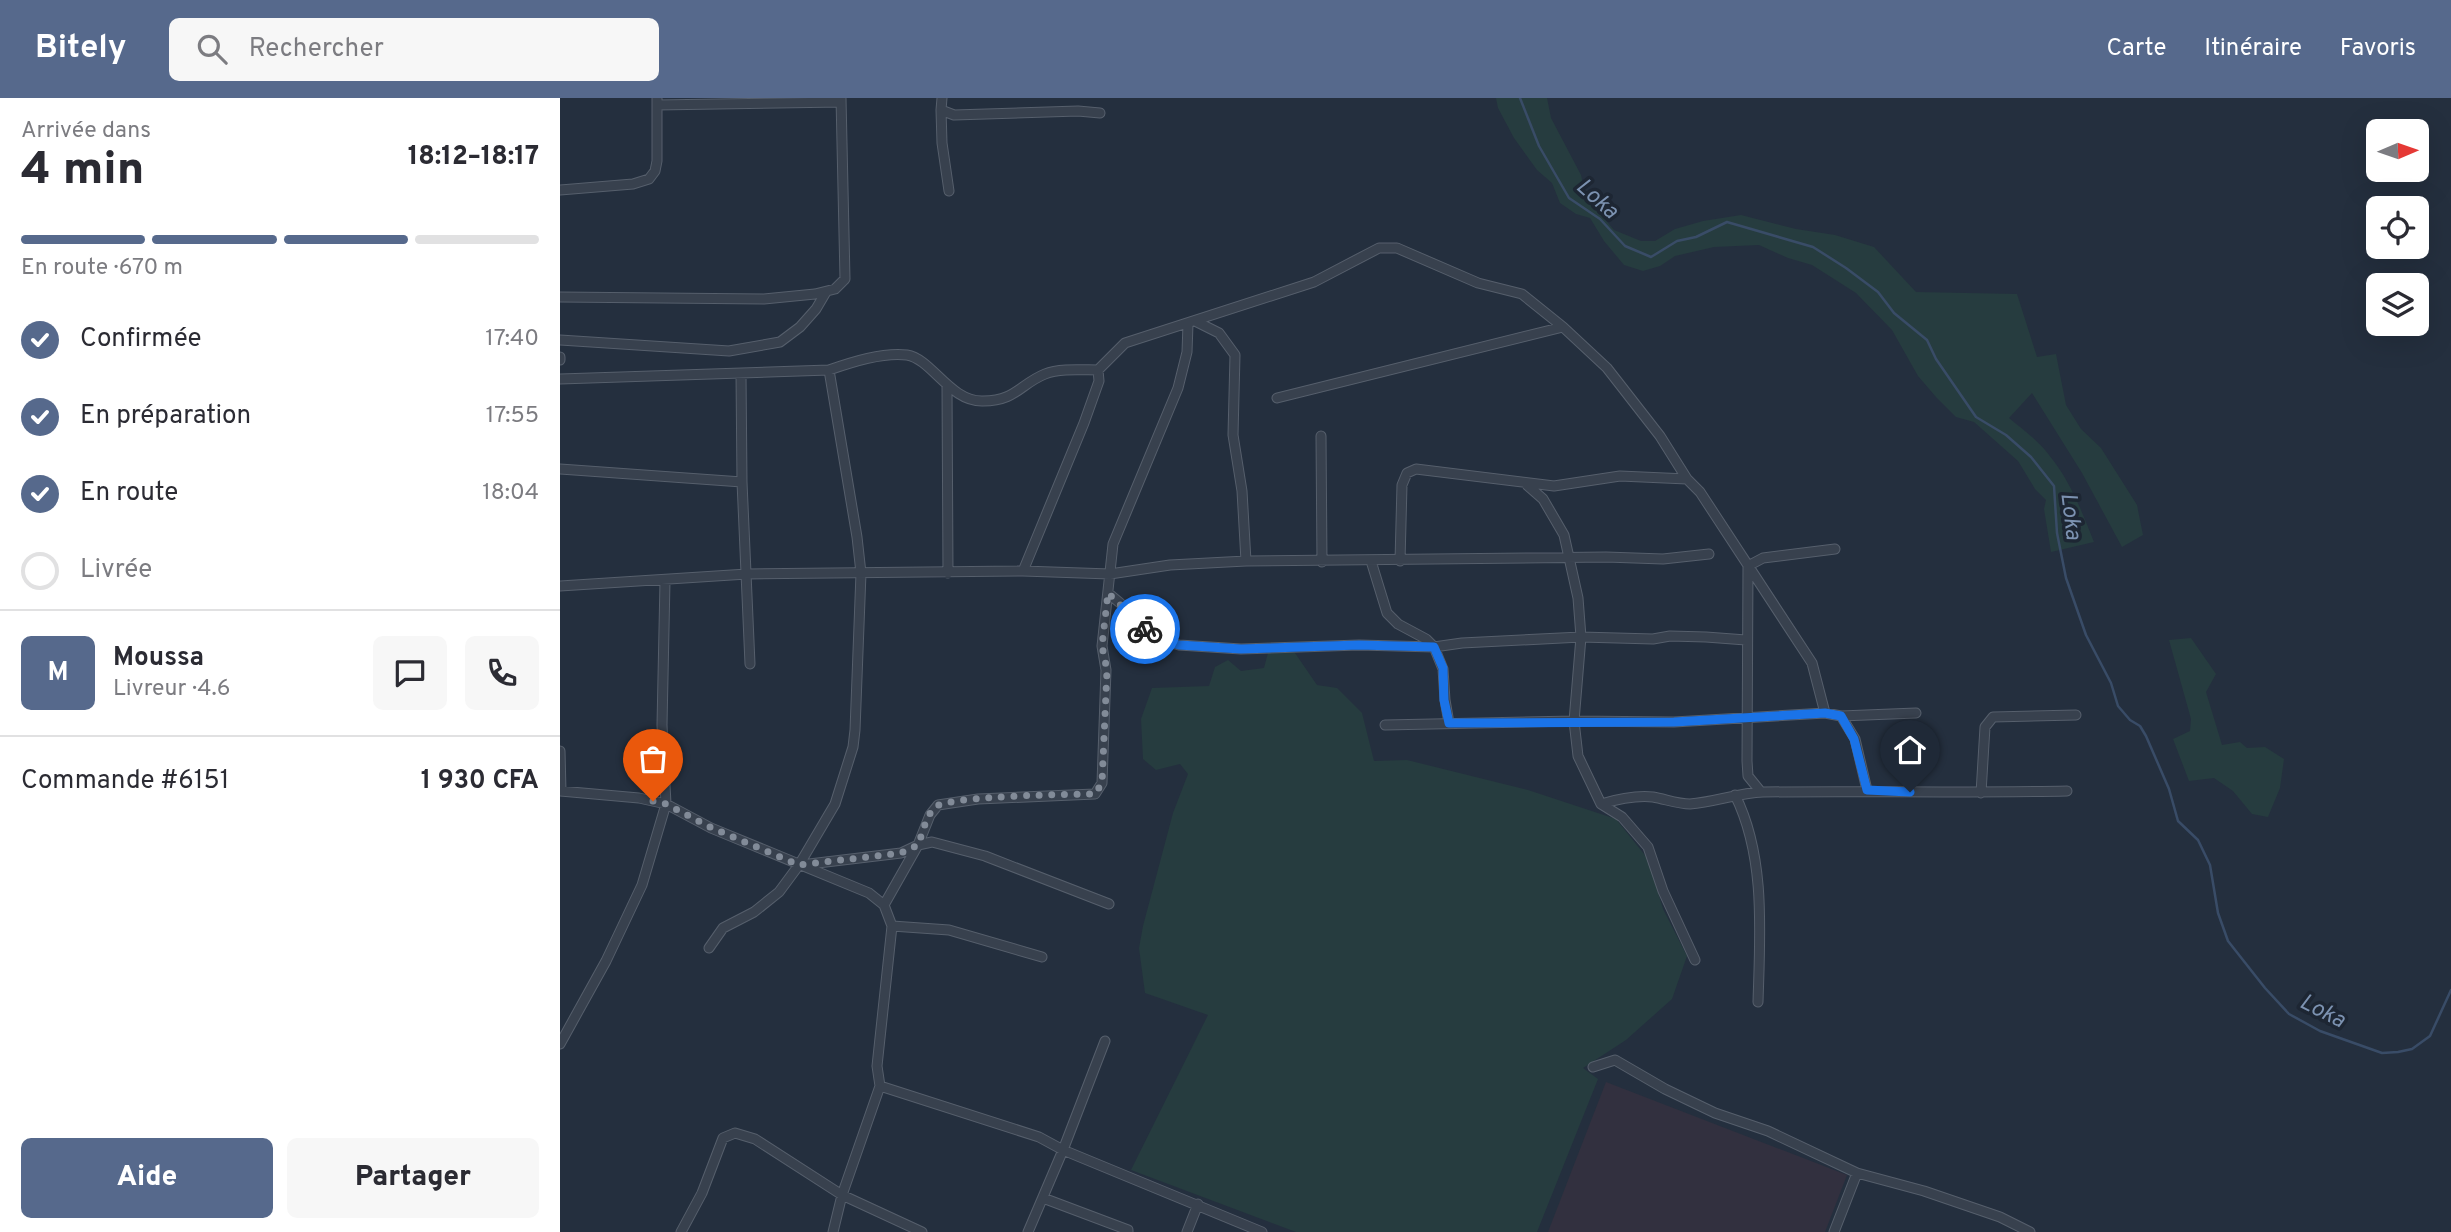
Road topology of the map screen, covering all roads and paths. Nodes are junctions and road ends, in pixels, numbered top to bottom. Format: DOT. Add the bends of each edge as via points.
graph roads {
  1 [pos="942,98"];
  2 [pos="841,100"];
  3 [pos="657,102"];
  4 [pos="941,110"];
  5 [pos="1100,113"];
  6 [pos="560,190"];
  7 [pos="949,191"];
  8 [pos="826,292"];
  9 [pos="560,297"];
  10 [pos="1192,323"];
  11 [pos="1563,327"];
  12 [pos="560,340"];
  13 [pos="829,370"];
  14 [pos="1098,370"];
  15 [pos="741,374"];
  16 [pos="560,379"];
  17 [pos="947,387"];
  18 [pos="1277,398"];
  19 [pos="1321,436"];
  20 [pos="560,469"];
  21 [pos="1687,479"];
  22 [pos="742,482"];
  23 [pos="1526,484"];
  24 [pos="1835,549"];
  25 [pos="1709,554"];
  26 [pos="1570,558"];
  27 [pos="1246,561"];
  28 [pos="1371,561"];
  29 [pos="1400,561"];
  30 [pos="1322,562"];
  31 [pos="1748,566"];
  32 [pos="1023,572"];
  33 [pos="861,573"];
  34 [pos="948,573"];
  35 [pos="747,574"];
  36 [pos="1110,574"];
  37 [pos="665,581"];
  38 [pos="560,586"];
  39 [pos="1108,593"];
  40 [pos="1581,637"];
  41 [pos="1746,640"];
  42 [pos="1434,647"];
  43 [pos="750,664"];
  44 [pos="1825,713"];
  45 [pos="1916,713"];
  46 [pos="2076,715"];
  47 [pos="1841,716"];
  48 [pos="1747,718"];
  49 [pos="1574,721"];
  50 [pos="1449,723"];
  51 [pos="1385,725"];
  52 [pos="560,751"];
  53 [pos="1867,790"];
  54 [pos="561,791"];
  55 [pos="2067,791"];
  56 [pos="1761,792"];
  57 [pos="1981,793"];
  58 [pos="1735,795"];
  59 [pos="666,804"];
  60 [pos="1601,804"];
  61 [pos="918,845"];
  62 [pos="799,865"];
  63 [pos="1109,904"];
  64 [pos="884,905"];
  65 [pos="892,926"];
  66 [pos="709,948"];
  67 [pos="1042,957"];
  68 [pos="1695,960"];
  69 [pos="1758,1002"];
  70 [pos="1105,1041"];
  71 [pos="560,1044"];
  72 [pos="1593,1067"];
  73 [pos="880,1086"];
  74 [pos="1063,1150"];
  75 [pos="1857,1173"];
  76 [pos="842,1195"];
  77 [pos="1043,1198"];
  78 [pos="1198,1204"];
  79 [pos="681,1232"];
  80 [pos="833,1232"];
  81 [pos="922,1232"];
  82 [pos="1028,1232"];
  83 [pos="1128,1232"];
  84 [pos="1187,1232"];
  85 [pos="1262,1232"];
  86 [pos="1834,1232"];
  87 [pos="2030,1232"];
  1 -- 4 [label="street"];
  2 -- 3 [label="street"];
  2 -- 8 [label="street" via="845,279"];
  3 -- 6 [label="street" via="657,161 649,179"];
  4 -- 5 [label="street" via="954,115"];
  4 -- 7 [label="street"];
  8 -- 9 [label="street" via="764,299"];
  8 -- 12 [label="street" via="800,327 780,342 729,351"];
  10 -- 11 [label="street" via="1314,282 1379,248 1397,248 1478,283 1522,294"];
  10 -- 14 [label="street" via="1125,343"];
  10 -- 27 [label="street" via="1219,333 1235,355 1233,435"];
  10 -- 36 [label="street" via="1178,388 1113,544"];
  11 -- 18 [label="street"];
  11 -- 21 [label="street" via="1607,368"];
  13 -- 15 [label="street"];
  13 -- 17 [label="street" via="864,359 908,355 930,368"];
  13 -- 33 [label="street"];
  14 -- 17 [label="street" via="1045,374 1004,399 990,401 979,402"];
  14 -- 32 [label="street" via="1099,381 1084,423"];
  15 -- 16 [label="street"];
  15 -- 22 [label="street"];
  17 -- 34 [label="street"];
  19 -- 30 [label="street"];
  20 -- 22 [label="street"];
  21 -- 23 [label="street" via="1620,476 1554,486"];
  21 -- 31 [label="street"];
  22 -- 35 [label="street"];
  23 -- 26 [label="street" via="1543,499 1564,536"];
  23 -- 29 [label="street" via="1407,472 1402,485"];
  24 -- 31 [label="street" via="1763,558"];
  25 -- 26 [label="street" via="1663,559"];
  26 -- 29 [label="street"];
  26 -- 40 [label="street"];
  27 -- 30 [label="street"];
  27 -- 36 [label="street"];
  28 -- 29 [label="street"];
  28 -- 30 [label="street"];
  28 -- 42 [label="street" via="1387,613"];
  31 -- 41 [label="street"];
  31 -- 44 [label="street" via="1812,663"];
  32 -- 34 [label="street"];
  32 -- 36 [label="street"];
  33 -- 34 [label="street"];
  33 -- 35 [label="street"];
  33 -- 62 [label="street" via="853,747 835,804"];
  35 -- 37 [label="street"];
  35 -- 43 [label="street"];
  36 -- 39 [label="street"];
  37 -- 38 [label="street"];
  37 -- 59 [label="street" via="662,725"];
  39 -- 42 [label="street" via="1154,638 1179,645 1241,649"];
  39 -- 61 [label="street" via="1102,646 1107,670 1102,783 1095,794 938,805"];
  40 -- 41 [label="street"];
  40 -- 42 [label="street"];
  40 -- 49 [label="street"];
  41 -- 48 [label="street"];
  42 -- 50 [label="street" via="1443,668"];
  44 -- 47 [label="street"];
  44 -- 48 [label="street"];
  45 -- 47 [label="street"];
  46 -- 57 [label="street" via="1993,718 1985,727"];
  47 -- 53 [label="street" via="1854,739"];
  48 -- 49 [label="street"];
  48 -- 56 [label="street" via="1748,776"];
  49 -- 50 [label="street"];
  49 -- 60 [label="street" via="1578,756"];
  50 -- 51 [label="street"];
  52 -- 54 [label="street"];
  53 -- 56 [label="street" via="1842,794"];
  53 -- 57 [label="street"];
  54 -- 59 [label="street"];
  55 -- 57 [label="street"];
  56 -- 58 [label="street"];
  58 -- 60 [label="street" via="1687,804 1650,797"];
  58 -- 69 [label="street" via="1745,815 1760,894"];
  59 -- 62 [label="street"];
  59 -- 71 [label="street" via="642,886"];
  60 -- 68 [label="street" via="1622,817 1648,847"];
  61 -- 62 [label="street" via="901,853"];
  61 -- 63 [label="street" via="932,842 985,856"];
  61 -- 64 [label="street"];
  62 -- 64 [label="street" via="869,893"];
  62 -- 66 [label="street" via="779,892 723,928"];
  64 -- 65 [label="street"];
  65 -- 67 [label="street" via="949,930"];
  65 -- 73 [label="street" via="877,1066"];
  70 -- 74 [label="street"];
  72 -- 75 [label="street" via="1615,1060 1665,1090"];
  73 -- 74 [label="street" via="1039,1137"];
  73 -- 76 [label="street"];
  74 -- 77 [label="street"];
  74 -- 78 [label="street"];
  75 -- 86 [label="street"];
  75 -- 87 [label="street" via="1924,1191"];
  76 -- 79 [label="street" via="755,1139 735,1133 723,1138"];
  76 -- 80 [label="street"];
  76 -- 81 [label="street"];
  77 -- 82 [label="street"];
  77 -- 83 [label="street"];
  78 -- 84 [label="street"];
  78 -- 85 [label="street"];
}
